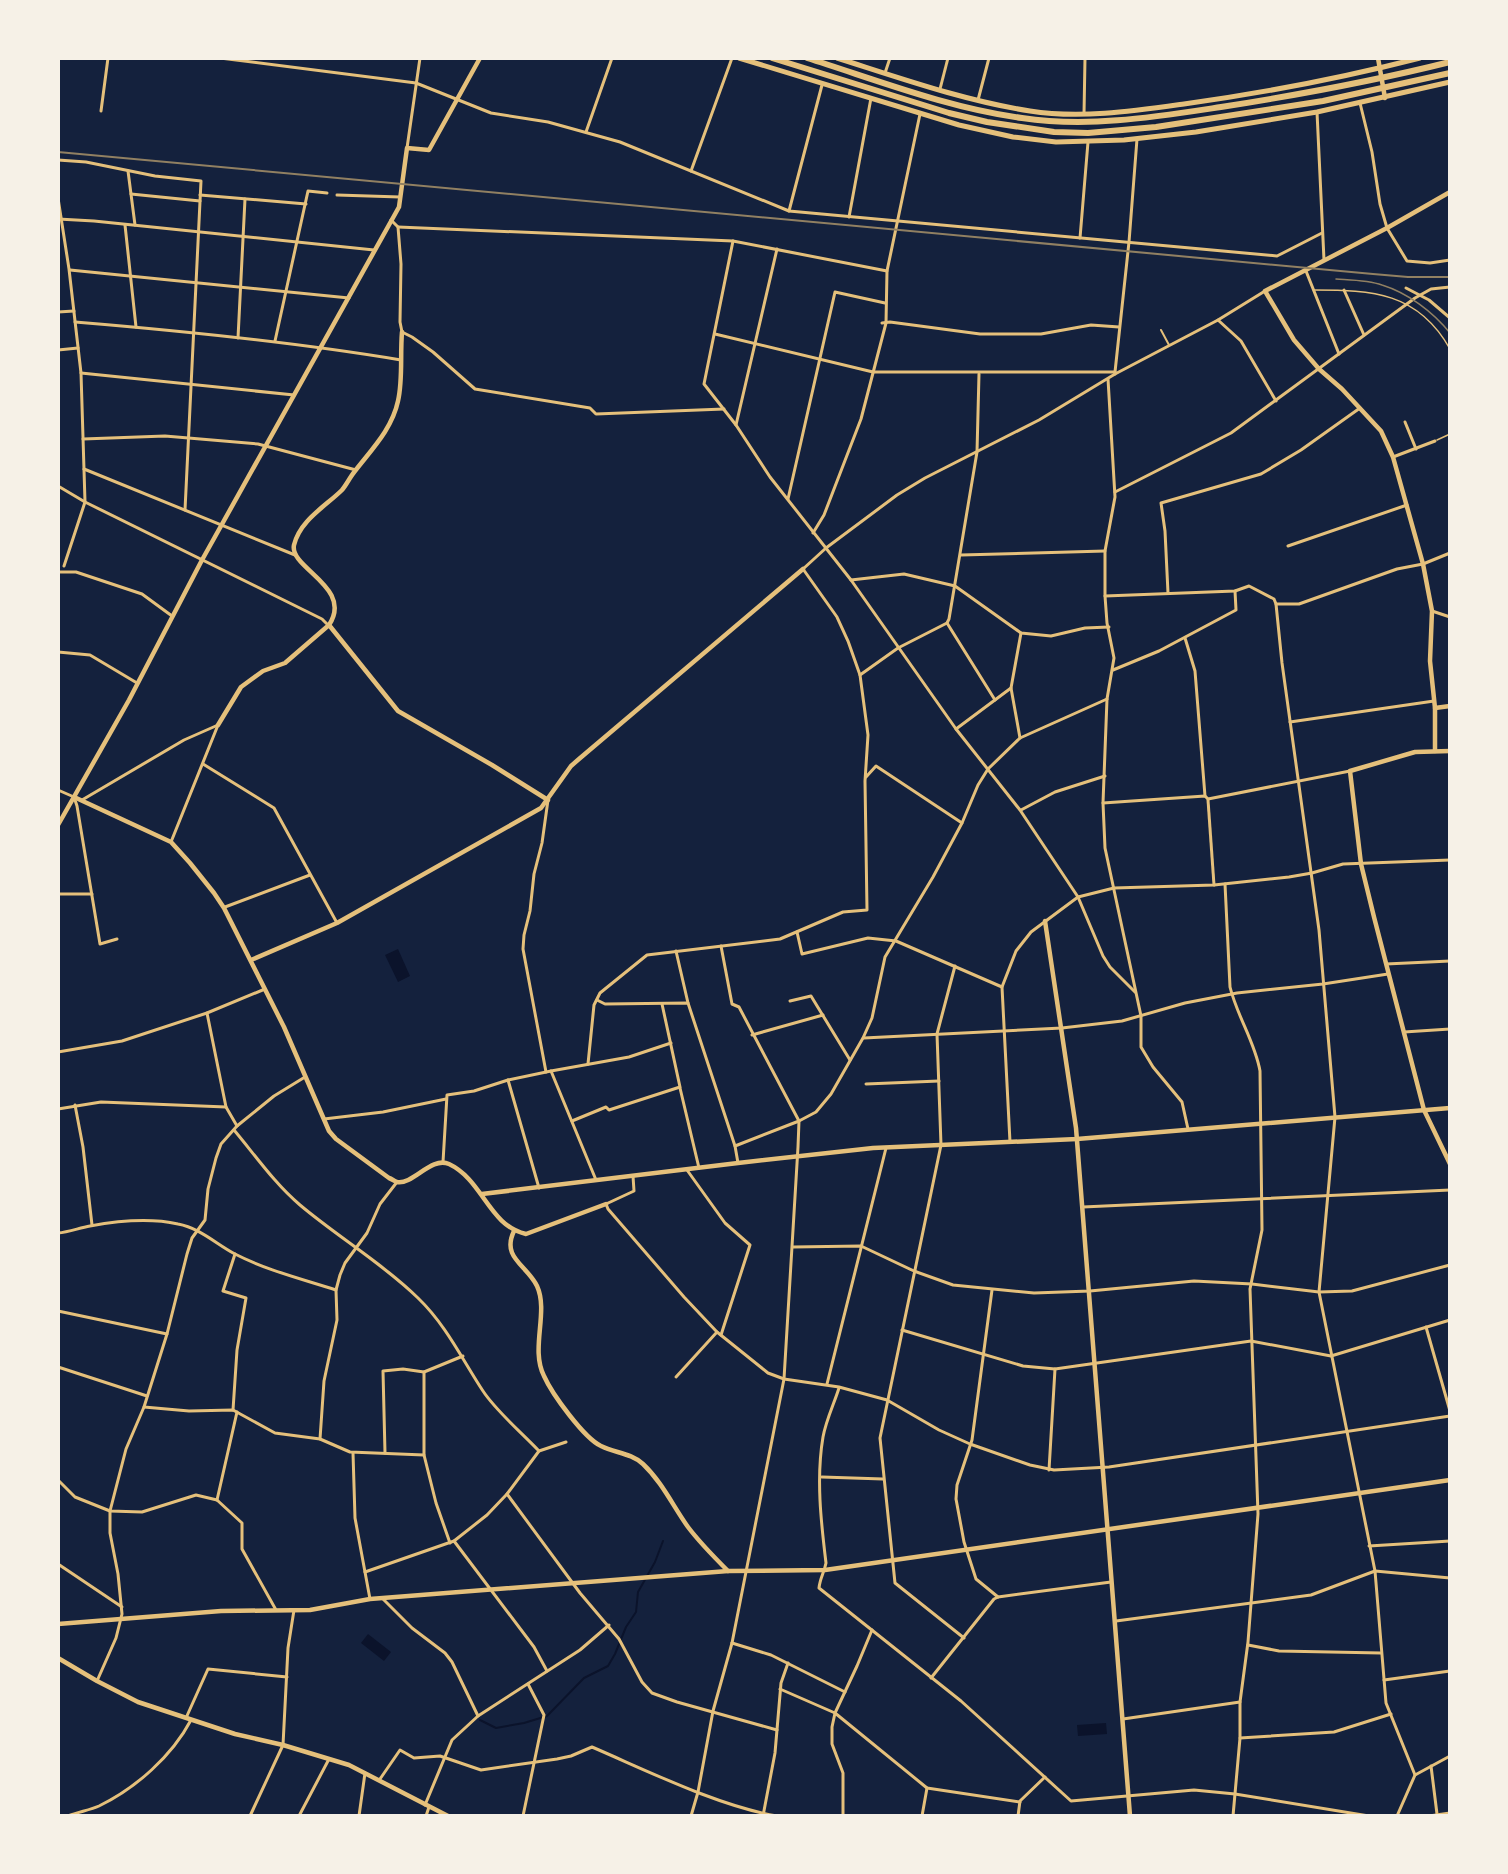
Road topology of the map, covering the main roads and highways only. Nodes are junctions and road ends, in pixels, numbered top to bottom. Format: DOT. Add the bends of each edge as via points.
graph roads {
  1 [pos="739,58"];
  2 [pos="772,58"];
  3 [pos="807,58"];
  4 [pos="837,58"];
  5 [pos="1420,58"];
  6 [pos="1449,62"];
  7 [pos="1449,73"];
  8 [pos="1449,82"];
  1 -- 8 [label="highway" via="920,114 1013,137 1056,142 1196,132 1317,112"];
  2 -- 7 [label="highway" via="987,123 1088,133 1156,127 1323,101"];
  3 -- 6 [label="highway" via="950,103 1055,122 1155,117 1323,91"];
  4 -- 5 [label="highway" via="978,100 1031,111 1084,114 1213,99 1380,69"];
}
